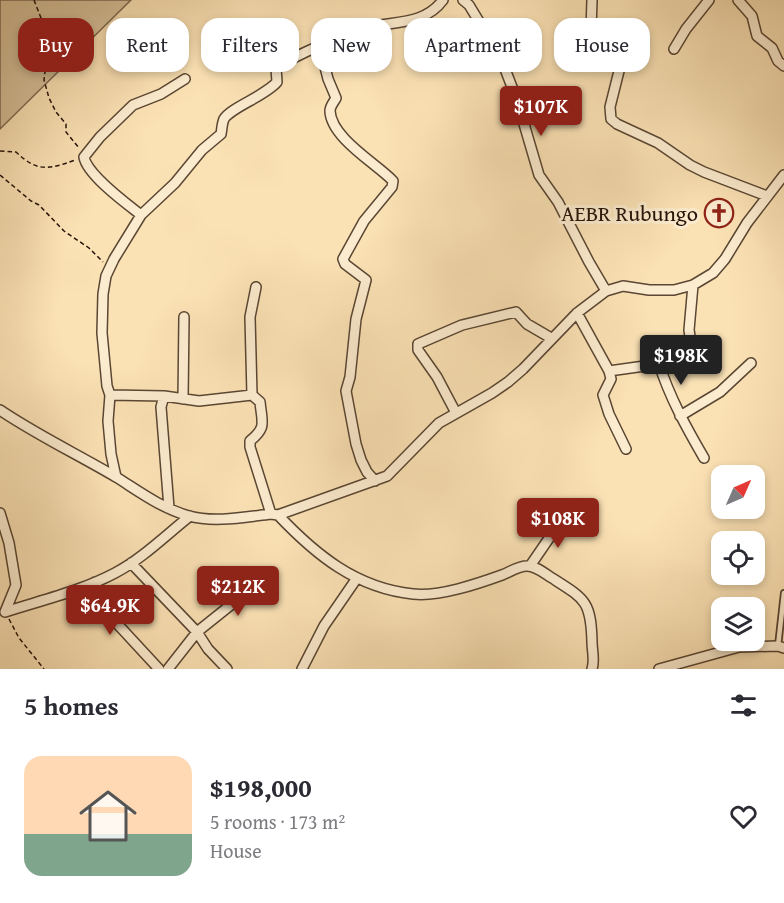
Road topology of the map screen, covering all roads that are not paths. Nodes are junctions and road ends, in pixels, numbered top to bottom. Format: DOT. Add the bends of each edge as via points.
graph roads {
  1 [pos="444,0"];
  2 [pos="463,0"];
  3 [pos="592,0"];
  4 [pos="709,0"];
  5 [pos="738,0"];
  6 [pos="591,18"];
  7 [pos="392,23"];
  8 [pos="674,49"];
  9 [pos="311,51"];
  10 [pos="784,66"];
  11 [pos="326,72"];
  12 [pos="619,72"];
  13 [pos="185,79"];
  14 [pos="784,175"];
  15 [pos="767,196"];
  16 [pos="141,215"];
  17 [pos="693,285"];
  18 [pos="256,287"];
  19 [pos="606,291"];
  20 [pos="577,313"];
  21 [pos="184,317"];
  22 [pos="551,338"];
  23 [pos="751,363"];
  24 [pos="659,364"];
  25 [pos="609,371"];
  26 [pos="110,395"];
  27 [pos="252,395"];
  28 [pos="164,396"];
  29 [pos="183,399"];
  30 [pos="0,410"];
  31 [pos="456,412"];
  32 [pos="680,416"];
  33 [pos="626,449"];
  34 [pos="704,458"];
  35 [pos="116,477"];
  36 [pos="375,481"];
  37 [pos="169,508"];
  38 [pos="0,513"];
  39 [pos="274,514"];
  40 [pos="190,516"];
  41 [pos="585,524"];
  42 [pos="131,563"];
  43 [pos="530,566"];
  44 [pos="357,578"];
  45 [pos="95,582"];
  46 [pos="265,584"];
  47 [pos="784,593"];
  48 [pos="197,632"];
  49 [pos="781,647"];
  50 [pos="159,669"];
  51 [pos="168,669"];
  52 [pos="226,669"];
  53 [pos="302,669"];
  54 [pos="592,669"];
  55 [pos="659,669"];
  1 -- 7 [label="street" via="422,18"];
  2 -- 19 [label="street" via="501,56 539,175"];
  3 -- 6 [label="street"];
  4 -- 8 [label="street"];
  5 -- 10 [label="street" via="752,16 757,36 772,48"];
  9 -- 16 [label="street" via="276,68 277,82 270,90 228,113 221,134"];
  11 -- 36 [label="street" via="336,96 330,110 332,117 349,143 393,182 343,258 366,280 346,391 361,460"];
  12 -- 15 [label="street" via="610,107 611,118 617,124 658,143 704,172"];
  13 -- 16 [label="street" via="134,105 84,157 100,180"];
  14 -- 15 [label="street"];
  15 -- 17 [label="street" via="725,259"];
  16 -- 26 [label="street" via="110,269 103,294 102,333"];
  17 -- 19 [label="street" via="674,290 623,286"];
  17 -- 24 [label="street" via="691,353"];
  18 -- 27 [label="street" via="250,317"];
  19 -- 20 [label="street"];
  20 -- 22 [label="street"];
  20 -- 25 [label="street"];
  21 -- 29 [label="street"];
  22 -- 31 [label="street" via="508,382"];
  22 -- 31 [label="street" via="516,312 462,325 418,344"];
  23 -- 32 [label="street" via="720,392"];
  24 -- 25 [label="street"];
  24 -- 32 [label="street"];
  25 -- 33 [label="street" via="611,379 603,395"];
  26 -- 28 [label="street"];
  26 -- 35 [label="street" via="108,421"];
  27 -- 29 [label="street"];
  27 -- 39 [label="street" via="260,402 262,429 250,441 250,447"];
  28 -- 29 [label="street"];
  28 -- 37 [label="street" via="161,407"];
  30 -- 35 [label="street"];
  31 -- 36 [label="street" via="434,427 393,471"];
  32 -- 34 [label="street"];
  35 -- 37 [label="street"];
  36 -- 39 [label="street"];
  37 -- 40 [label="street"];
  38 -- 45 [label="street" via="16,585 5,612"];
  39 -- 40 [label="street" via="221,519"];
  39 -- 44 [label="street" via="307,545"];
  40 -- 42 [label="street"];
  41 -- 43 [label="street" via="567,512"];
  42 -- 45 [label="street"];
  42 -- 48 [label="street"];
  43 -- 44 [label="street" via="468,586 425,594 388,590"];
  43 -- 54 [label="street" via="579,595 585,603 591,616"];
  44 -- 53 [label="street" via="324,626"];
  45 -- 50 [label="street" via="110,616"];
  46 -- 48 [label="street"];
  47 -- 49 [label="lane"];
  48 -- 51 [label="street"];
  48 -- 52 [label="street"];
  49 -- 55 [label="street" via="739,648"];
}
